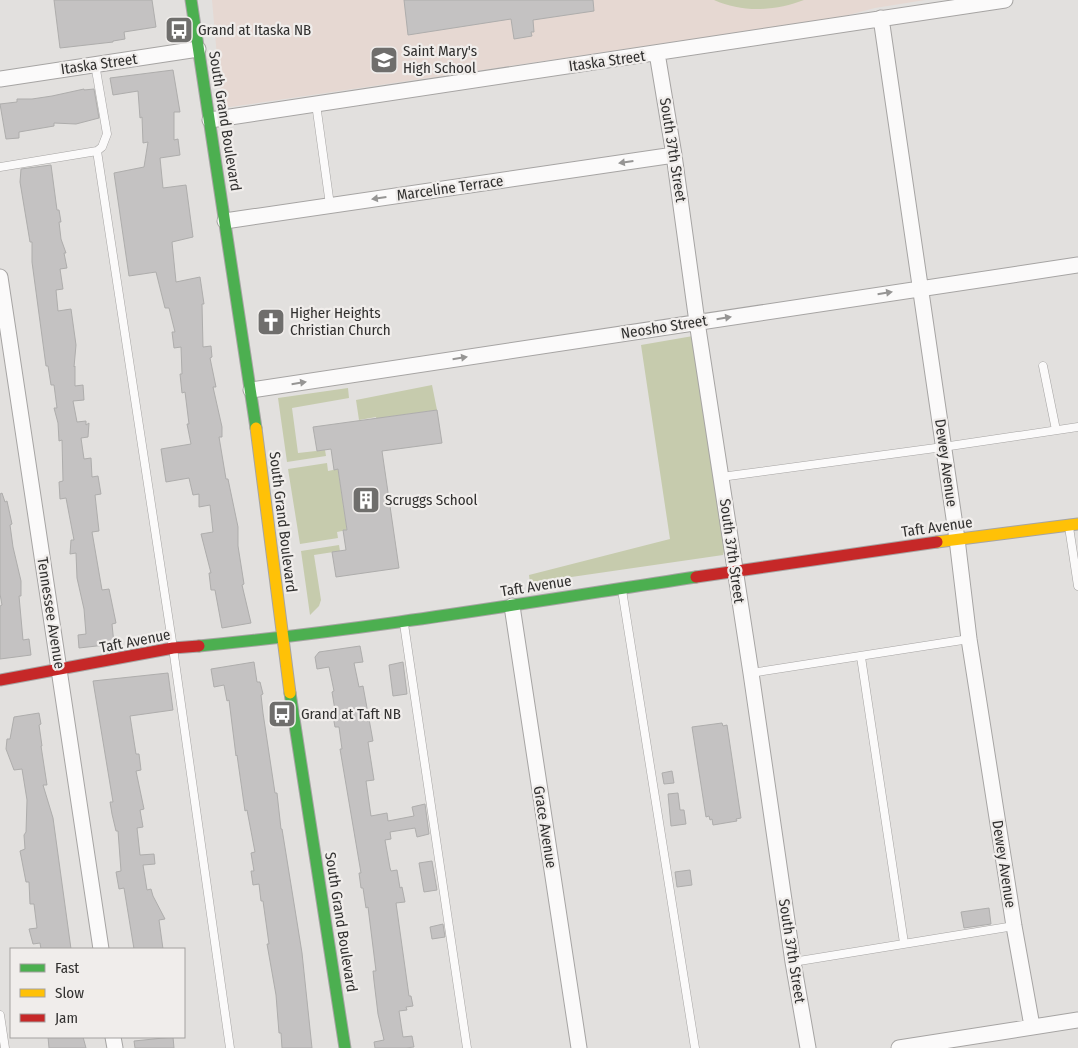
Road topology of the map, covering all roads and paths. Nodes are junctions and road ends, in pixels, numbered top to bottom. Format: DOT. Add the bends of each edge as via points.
graph roads {
  1 [pos="191,0"];
  2 [pos="1005,0"];
  3 [pos="881,18"];
  4 [pos="198,49"];
  5 [pos="657,53"];
  6 [pos="96,64"];
  7 [pos="0,78"];
  8 [pos="316,104"];
  9 [pos="210,120"];
  10 [pos="96,151"];
  11 [pos="674,155"];
  12 [pos="0,167"];
  13 [pos="330,205"];
  14 [pos="225,221"];
  15 [pos="1078,265"];
  16 [pos="0,277"];
  17 [pos="920,288"];
  18 [pos="697,322"];
  19 [pos="1043,366"];
  20 [pos="251,390"];
  21 [pos="1078,427"];
  22 [pos="1056,430"];
  23 [pos="943,447"];
  24 [pos="721,477"];
  25 [pos="1073,524"];
  26 [pos="957,539"];
  27 [pos="735,571"];
  28 [pos="1078,586"];
  29 [pos="622,588"];
  30 [pos="512,606"];
  31 [pos="404,622"];
  32 [pos="282,638"];
  33 [pos="969,639"];
  34 [pos="172,648"];
  35 [pos="861,657"];
  36 [pos="60,670"];
  37 [pos="751,673"];
  38 [pos="0,680"];
  39 [pos="1014,926"];
  40 [pos="904,943"];
  41 [pos="101,948"];
  42 [pos="793,962"];
  43 [pos="0,1015"];
  44 [pos="1078,1020"];
  45 [pos="1032,1026"];
  46 [pos="985,1041"];
  47 [pos="5,1048"];
  48 [pos="230,1048"];
  49 [pos="345,1048"];
  50 [pos="467,1048"];
  51 [pos="579,1048"];
  52 [pos="695,1048"];
  53 [pos="808,1048"];
  54 [pos="899,1048"];
  1 -- 4 [label="street, South Grand Boulevard"];
  2 -- 3 [label="street, Itaska Street"];
  3 -- 5 [label="street, Itaska Street"];
  3 -- 17 [label="street, Dewey Avenue"];
  4 -- 6 [label="street, Itaska Street"];
  4 -- 9 [label="street, South Grand Boulevard"];
  5 -- 8 [label="street, Itaska Street"];
  5 -- 11 [label="street, South 37th Street"];
  6 -- 7 [label="street, Itaska Street"];
  6 -- 10 [label="lane" via="107,134 102,147"];
  8 -- 9 [label="street, Itaska Street"];
  8 -- 13 [label="lane"];
  9 -- 14 [label="street, South Grand Boulevard"];
  10 -- 12 [label="lane"];
  10 -- 34 [label="lane"];
  11 -- 13 [label="street, Marceline Terrace, one-way"];
  11 -- 18 [label="street, South 37th Street"];
  13 -- 14 [label="street, Marceline Terrace"];
  14 -- 20 [label="street, South Grand Boulevard"];
  15 -- 17 [label="street, Neosho Street"];
  16 -- 36 [label="street, Tennessee Avenue"];
  18 -- 17 [label="street, Neosho Street, one-way"];
  17 -- 23 [label="street, Dewey Avenue"];
  20 -- 18 [label="street, Neosho Street, one-way"];
  18 -- 24 [label="street, South 37th Street"];
  19 -- 22 [label="lane"];
  20 -- 32 [label="street, South Grand Boulevard"];
  21 -- 22 [label="lane"];
  22 -- 23 [label="lane"];
  23 -- 24 [label="lane"];
  23 -- 26 [label="street, Dewey Avenue"];
  24 -- 27 [label="street, South 37th Street"];
  25 -- 26 [label="street, Taft Avenue"];
  25 -- 28 [label="lane"];
  26 -- 27 [label="street, Taft Avenue"];
  26 -- 33 [label="street, Dewey Avenue"];
  27 -- 29 [label="street, Taft Avenue"];
  27 -- 37 [label="street, South 37th Street"];
  29 -- 30 [label="street, Taft Avenue"];
  29 -- 52 [label="lane"];
  30 -- 31 [label="street, Taft Avenue"];
  30 -- 51 [label="street, Grace Avenue"];
  31 -- 32 [label="street, Taft Avenue"];
  31 -- 50 [label="lane"];
  32 -- 34 [label="street, Taft Avenue"];
  32 -- 49 [label="street, South Grand Boulevard"];
  33 -- 35 [label="lane"];
  33 -- 39 [label="street, Dewey Avenue"];
  34 -- 36 [label="street, Taft Avenue"];
  34 -- 48 [label="lane"];
  35 -- 37 [label="lane"];
  35 -- 40 [label="lane"];
  36 -- 38 [label="street, Taft Avenue"];
  36 -- 41 [label="street, Tennessee Avenue"];
  37 -- 42 [label="street, South 37th Street"];
  39 -- 40 [label="lane"];
  39 -- 45 [label="street, Dewey Avenue"];
  40 -- 42 [label="lane"];
  42 -- 53 [label="street, South 37th Street"];
  43 -- 47 [label="lane"];
  44 -- 45 [label="street"];
  45 -- 46 [label="street"];
  46 -- 54 [label="street"];
}
